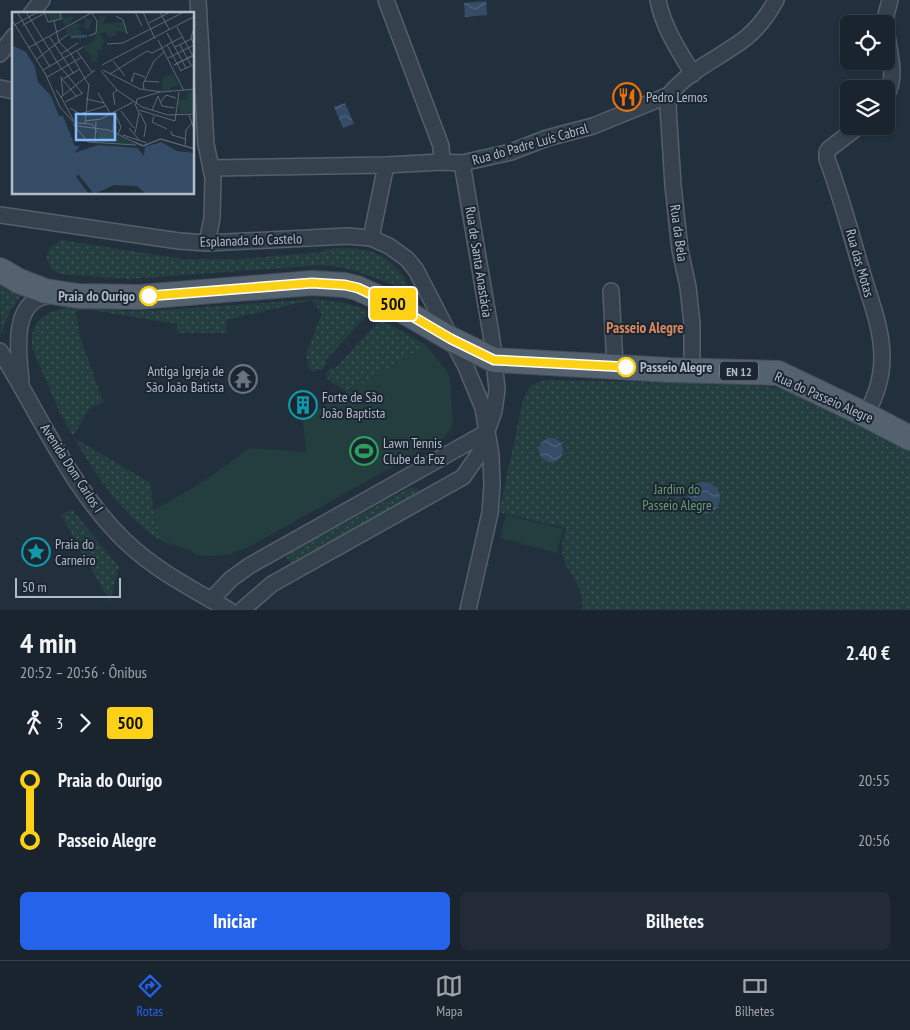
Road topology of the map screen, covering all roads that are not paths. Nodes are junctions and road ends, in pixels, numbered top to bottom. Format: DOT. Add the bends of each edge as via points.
graph roads {
  1 [pos="42,0"];
  2 [pos="198,0"];
  3 [pos="386,0"];
  4 [pos="658,0"];
  5 [pos="776,0"];
  6 [pos="890,0"];
  7 [pos="33,12"];
  8 [pos="886,15"];
  9 [pos="12,39"];
  10 [pos="0,54"];
  11 [pos="692,74"];
  12 [pos="669,95"];
  13 [pos="847,135"];
  14 [pos="200,143"];
  15 [pos="442,162"];
  16 [pos="462,163"];
  17 [pos="386,165"];
  18 [pos="211,168"];
  19 [pos="0,215"];
  20 [pos="371,238"];
  21 [pos="207,243"];
  22 [pos="0,270"];
  23 [pos="611,291"];
  24 [pos="62,294"];
  25 [pos="451,339"];
  26 [pos="0,351"];
  27 [pos="494,360"];
  28 [pos="615,366"];
  29 [pos="692,370"];
  30 [pos="22,386"];
  31 [pos="866,414"];
  32 [pos="487,432"];
  33 [pos="910,438"];
  34 [pos="211,600"];
  35 [pos="229,610"];
  36 [pos="242,610"];
  37 [pos="468,610"];
  1 -- 7 [label="street"];
  2 -- 14 [label="street"];
  3 -- 15 [label="street" via="441,146"];
  4 -- 11 [label="street" via="675,45"];
  5 -- 11 [label="street, Rua do Padre Luís Cabral" via="748,36"];
  6 -- 8 [label="street"];
  9 -- 10 [label="street"];
  11 -- 12 [label="street, Rua do Padre Luís Cabral"];
  12 -- 16 [label="street, Rua do Padre Luís Cabral" via="592,126 511,152"];
  12 -- 29 [label="street, Rua da Bela" via="673,185 692,324"];
  13 -- 31 [label="street, Rua das Motas" via="829,149 827,159 879,329 880,380"];
  14 -- 18 [label="street"];
  15 -- 16 [label="street, Rua do Padre Luís Cabral"];
  15 -- 17 [label="street, Rua do Padre Luís Cabral"];
  16 -- 27 [label="street, Rua de Santa Anastácia"];
  17 -- 18 [label="street, Rua do Padre Luís Cabral"];
  17 -- 20 [label="street"];
  18 -- 21 [label="street" via="212,218"];
  19 -- 21 [label="street, Esplanada do Castelo"];
  20 -- 21 [label="street, Esplanada do Castelo" via="348,236"];
  20 -- 25 [label="street, Esplanada do Castelo" via="398,252 416,270"];
  22 -- 24 [label="main road, EN 12" via="45,292"];
  23 -- 28 [label="street"];
  24 -- 25 [label="main road, EN 12" via="140,297 332,284 358,288 374,295"];
  24 -- 30 [label="street, Avenida Dom Carlos I" via="50,294 36,300 23,316 18,332"];
  25 -- 27 [label="main road, EN 12"];
  25 -- 32 [label="street, Esplanada do Castelo" via="476,388"];
  26 -- 30 [label="street, Avenida Dom Carlos I"];
  27 -- 28 [label="main road, Rua do Passeio Alegre / EN 12"];
  27 -- 32 [label="street, Esplanada do Castelo" via="497,390"];
  28 -- 29 [label="main road, Rua do Passeio Alegre / EN 12"];
  29 -- 31 [label="main road, Rua do Passeio Alegre / EN 12" via="778,373"];
  30 -- 34 [label="street, Avenida Dom Carlos I" via="66,465 103,517 147,560"];
  31 -- 33 [label="main road, Rua do Passeio Alegre / EN 12"];
  32 -- 34 [label="street" via="249,566"];
  32 -- 36 [label="street, Esplanada do Castelo" via="480,454 463,477 272,584"];
  32 -- 37 [label="street" via="491,455 490,513"];
  34 -- 35 [label="street, Avenida Dom Carlos I"];
}
